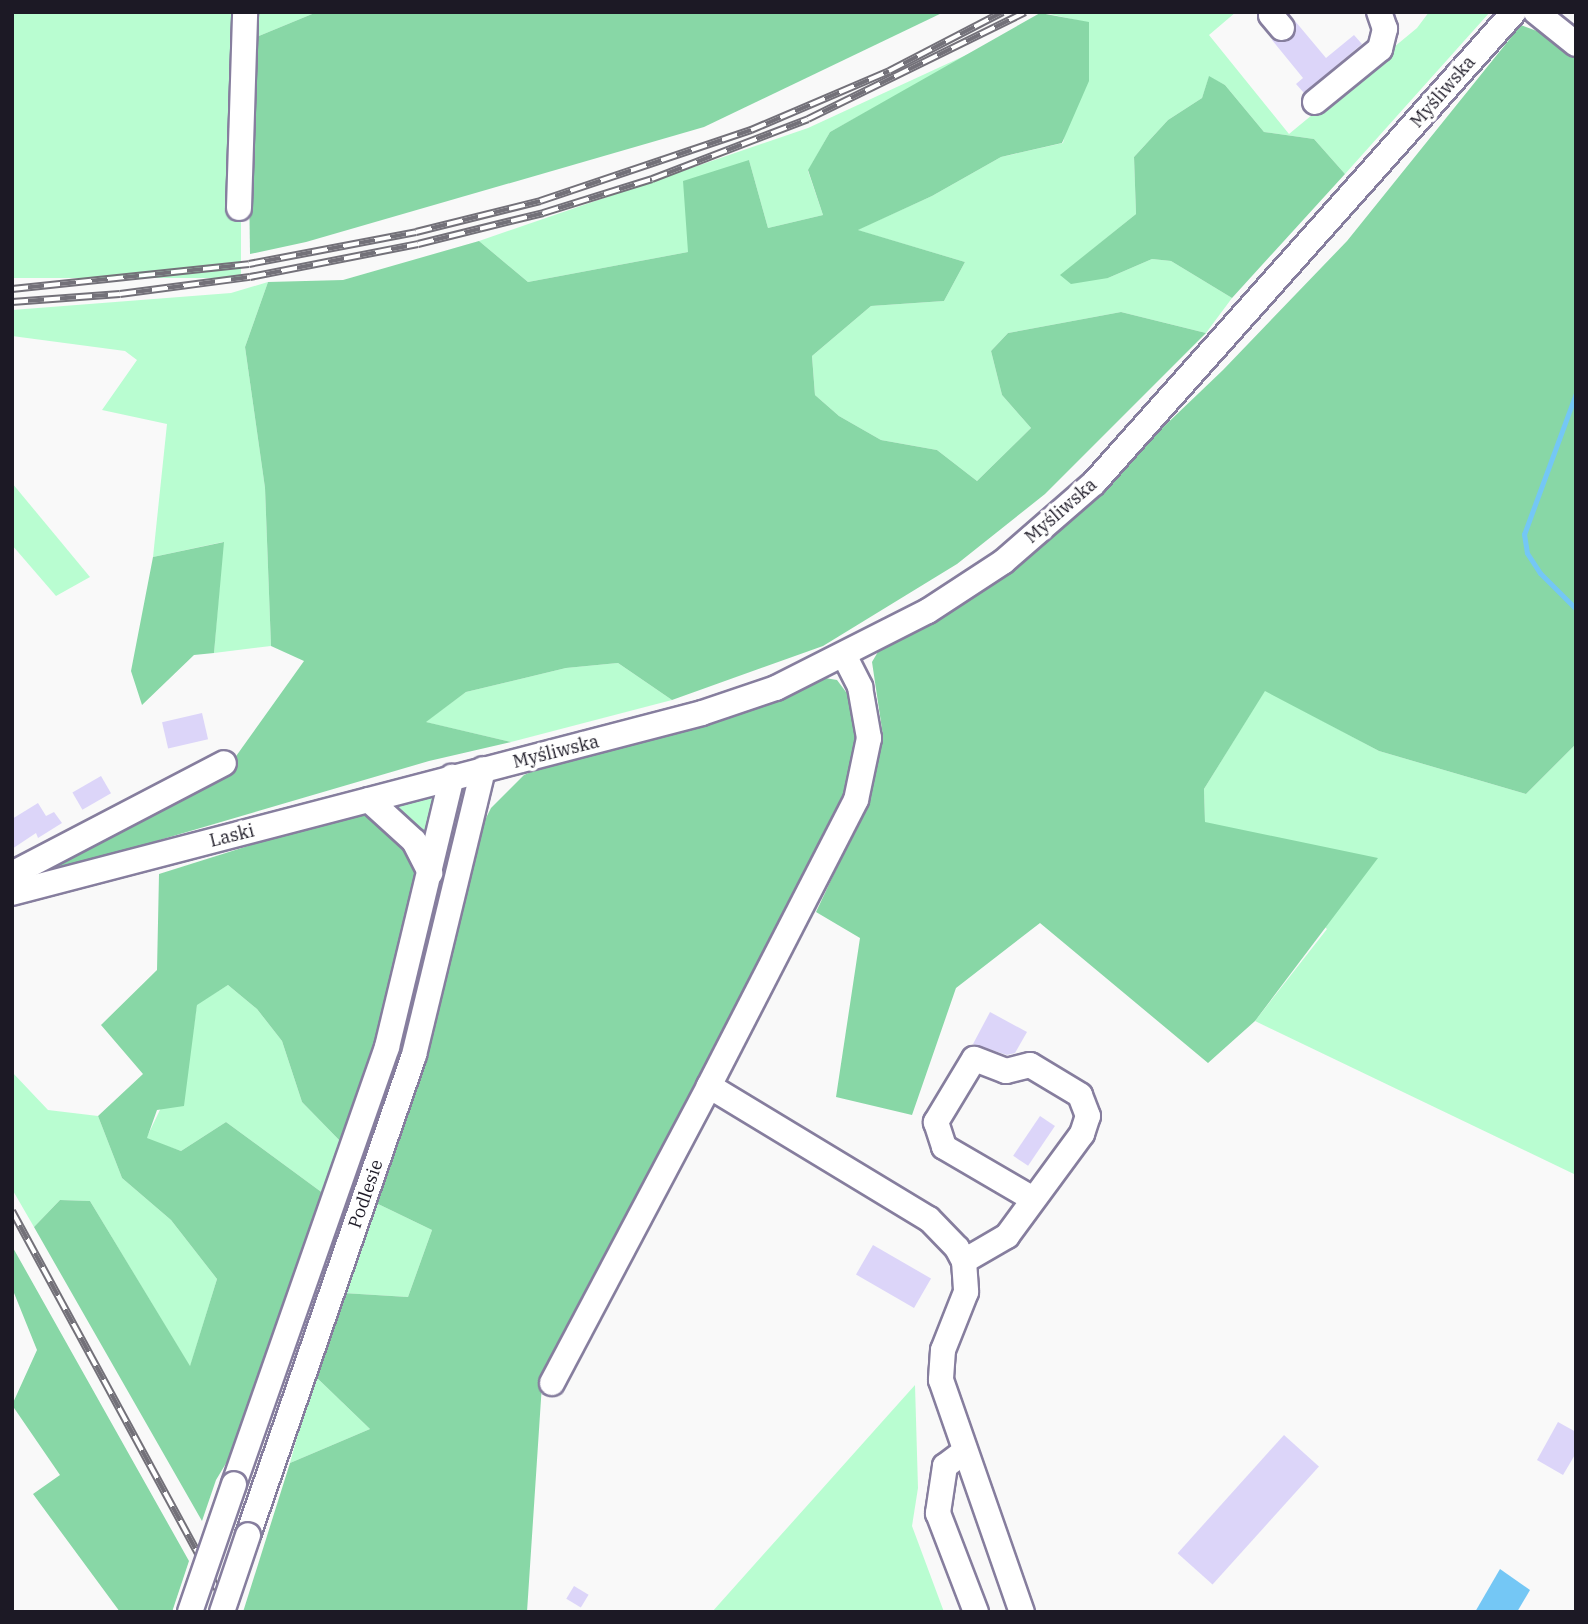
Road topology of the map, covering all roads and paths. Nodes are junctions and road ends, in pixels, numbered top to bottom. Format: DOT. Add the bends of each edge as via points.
graph roads {
  1 [pos="244,12"];
  2 [pos="1379,12"];
  3 [pos="1514,12"];
  4 [pos="1536,12"];
  5 [pos="1576,44"];
  6 [pos="1315,102"];
  7 [pos="239,208"];
  8 [pos="845,657"];
  9 [pos="224,763"];
  10 [pos="484,769"];
  11 [pos="452,777"];
  12 [pos="369,800"];
  13 [pos="439,832"];
  14 [pos="464,836"];
  15 [pos="430,873"];
  16 [pos="12,874"];
  17 [pos="12,893"];
  18 [pos="709,1086"];
  19 [pos="1033,1199"];
  20 [pos="964,1261"];
  21 [pos="552,1383"];
  22 [pos="965,1451"];
  23 [pos="190,1612"];
  24 [pos="222,1612"];
  25 [pos="976,1612"];
  26 [pos="1021,1612"];
  1 -- 7 [label="street"];
  2 -- 6 [label="street" via="1385,29 1380,48"];
  3 -- 8 [label="street, Myśliwska" via="1094,483 1003,562"];
  4 -- 5 [label="street"];
  8 -- 10 [label="street, Myśliwska" via="776,688 702,713"];
  8 -- 18 [label="street" via="860,687 869,738 856,800"];
  9 -- 16 [label="street"];
  10 -- 11 [label="street, Myśliwska"];
  10 -- 14 [label="street, Podlesie"];
  11 -- 12 [label="street, Laski"];
  11 -- 13 [label="street, Podlesie"];
  12 -- 15 [label="street" via="414,841"];
  12 -- 17 [label="street, Laski"];
  13 -- 14 [label="street" via="449,825"];
  13 -- 15 [label="street, Podlesie"];
  14 -- 24 [label="street, Podlesie, bridge" via="433,992 414,1055"];
  15 -- 23 [label="street, Podlesie, bridge" via="387,1047"];
  18 -- 20 [label="street" via="929,1219 948,1236"];
  18 -- 21 [label="street"];
  19 -- 19 [label="street" via="1082,1134 1088,1108 1080,1095 1030,1065 1006,1071 974,1059 936,1122 944,1147"];
  19 -- 20 [label="street" via="1007,1236"];
  20 -- 22 [label="street" via="966,1292 943,1350 941,1380"];
  22 -- 25 [label="street" via="945,1466 938,1513"];
  22 -- 26 [label="street"];
}
